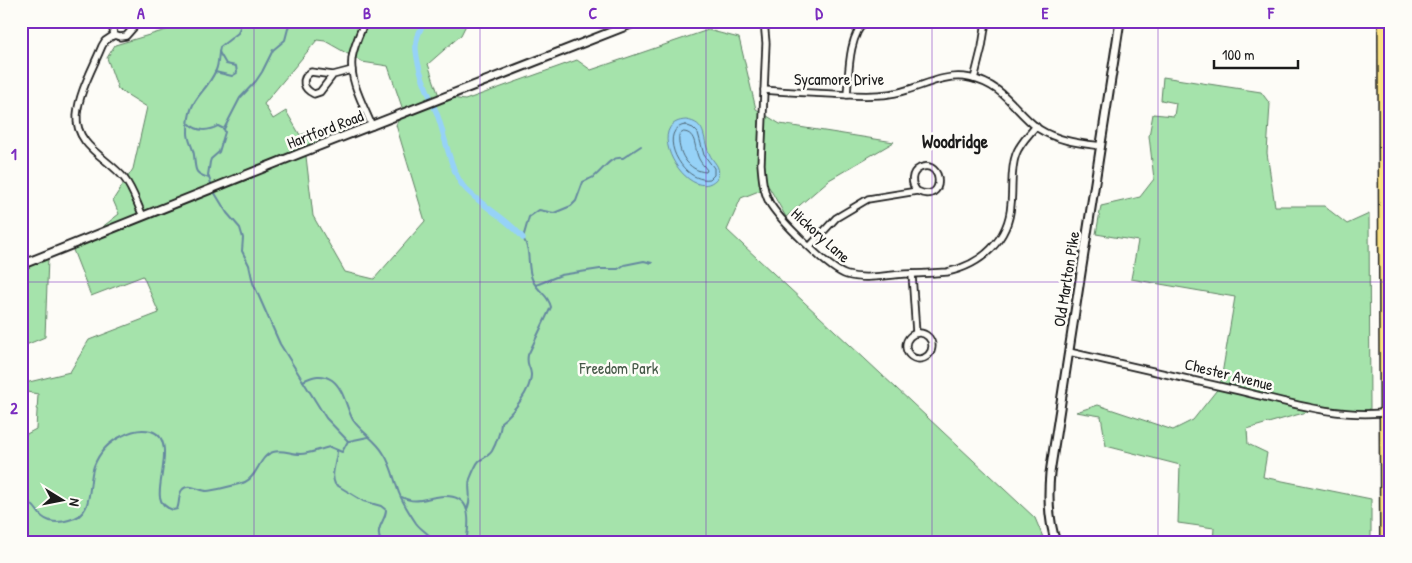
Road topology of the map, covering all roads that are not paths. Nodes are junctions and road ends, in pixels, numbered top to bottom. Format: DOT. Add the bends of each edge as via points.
graph roads {
  1 [pos="114,21"];
  2 [pos="133,21"];
  3 [pos="365,21"];
  4 [pos="639,21"];
  5 [pos="764,21"];
  6 [pos="850,21"];
  7 [pos="986,21"];
  8 [pos="1120,21"];
  9 [pos="1382,21"];
  10 [pos="864,23"];
  11 [pos="114,35"];
  12 [pos="352,70"];
  13 [pos="333,75"];
  14 [pos="974,79"];
  15 [pos="764,90"];
  16 [pos="847,95"];
  17 [pos="372,126"];
  18 [pos="1036,126"];
  19 [pos="1101,146"];
  20 [pos="917,192"];
  21 [pos="142,216"];
  22 [pos="810,246"];
  23 [pos="21,265"];
  24 [pos="912,274"];
  25 [pos="916,333"];
  26 [pos="1069,352"];
  27 [pos="1387,412"];
  28 [pos="1056,542"];
  29 [pos="1385,542"];
  1 -- 11 [label="street"];
  2 -- 11 [label="street" via="134,27 126,36"];
  3 -- 12 [label="street" via="354,49"];
  4 -- 17 [label="street, Hartford Road"];
  5 -- 15 [label="street, Hickory Lane"];
  6 -- 10 [label="street" via="853,24"];
  7 -- 14 [label="street"];
  8 -- 19 [label="street, Old Marlton Pike"];
  9 -- 27 [label="highway"];
  10 -- 16 [label="street" via="851,54"];
  11 -- 21 [label="street" via="105,41 95,63 79,105 77,123 88,145 126,180"];
  12 -- 13 [label="street"];
  12 -- 17 [label="street"];
  13 -- 13 [label="street" via="311,72 306,75 305,87 314,94 320,92"];
  14 -- 16 [label="street, Sycamore Drive" via="948,77 890,94"];
  14 -- 18 [label="street, Sycamore Drive" via="1010,99"];
  15 -- 16 [label="street, Sycamore Drive"];
  15 -- 22 [label="street, Hickory Lane" via="761,164 764,187 777,212"];
  17 -- 21 [label="street, Hartford Road"];
  18 -- 19 [label="street, Sycamore Drive" via="1068,141"];
  18 -- 24 [label="street, Hickory Lane" via="1015,156 1010,212 995,246 979,260 960,269"];
  19 -- 26 [label="street, Old Marlton Pike"];
  20 -- 20 [label="street" via="930,194 939,184 939,178 931,168 924,167 914,173 912,180"];
  20 -- 22 [label="street" via="868,199 836,218"];
  21 -- 23 [label="street, Hartford Road"];
  22 -- 24 [label="street, Hickory Lane" via="846,275"];
  24 -- 25 [label="street"];
  25 -- 25 [label="street" via="906,344 907,352 919,360 932,352 933,345 924,333"];
  26 -- 27 [label="street, Chester Avenue" via="1317,409 1356,414"];
  26 -- 28 [label="street, Old Marlton Pike" via="1049,487"];
  27 -- 29 [label="highway"];
}
